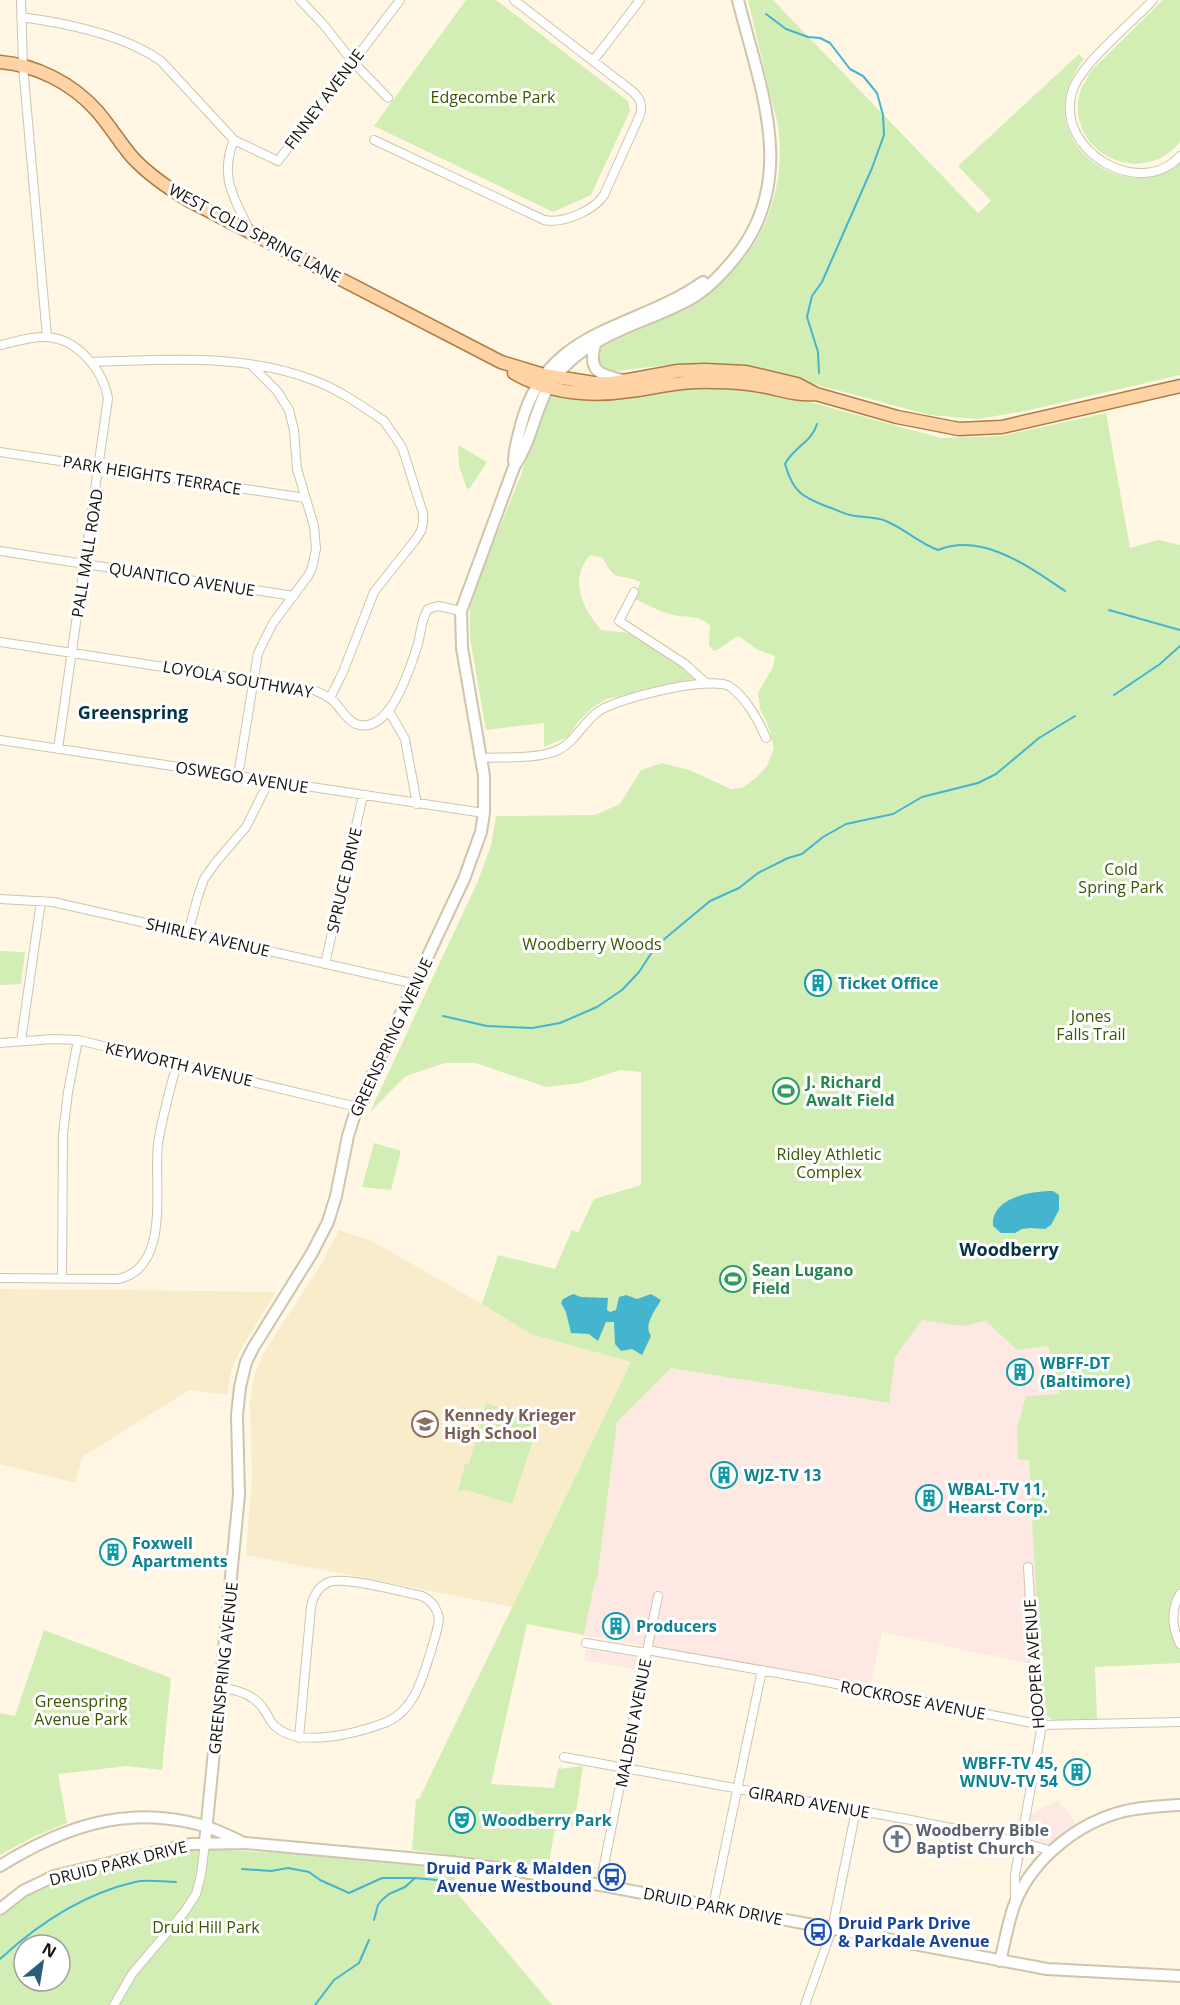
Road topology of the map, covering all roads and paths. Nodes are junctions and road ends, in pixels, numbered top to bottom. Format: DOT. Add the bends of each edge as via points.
graph roads {
  1 [pos="21,0"];
  2 [pos="300,0"];
  3 [pos="400,0"];
  4 [pos="640,0"];
  5 [pos="738,0"];
  6 [pos="1153,0"];
  7 [pos="517,1"];
  8 [pos="21,17"];
  9 [pos="593,61"];
  10 [pos="0,62"];
  11 [pos="353,62"];
  12 [pos="23,66"];
  13 [pos="388,98"];
  14 [pos="234,140"];
  15 [pos="374,140"];
  16 [pos="1180,156"];
  17 [pos="250,232"];
  18 [pos="732,261"];
  19 [pos="47,337"];
  20 [pos="596,341"];
  21 [pos="0,345"];
  22 [pos="91,362"];
  23 [pos="250,364"];
  24 [pos="627,380"];
  25 [pos="545,381"];
  26 [pos="1180,386"];
  27 [pos="816,394"];
  28 [pos="0,453"];
  29 [pos="100,467"];
  30 [pos="305,498"];
  31 [pos="0,550"];
  32 [pos="86,564"];
  33 [pos="634,592"];
  34 [pos="294,596"];
  35 [pos="461,610"];
  36 [pos="0,642"];
  37 [pos="72,653"];
  38 [pos="252,680"];
  39 [pos="706,683"];
  40 [pos="330,698"];
  41 [pos="389,711"];
  42 [pos="766,738"];
  43 [pos="0,740"];
  44 [pos="58,749"];
  45 [pos="482,758"];
  46 [pos="238,776"];
  47 [pos="269,781"];
  48 [pos="363,795"];
  49 [pos="417,804"];
  50 [pos="484,813"];
  51 [pos="0,900"];
  52 [pos="41,901"];
  53 [pos="189,933"];
  54 [pos="325,964"];
  55 [pos="415,984"];
  56 [pos="78,1040"];
  57 [pos="21,1041"];
  58 [pos="0,1043"];
  59 [pos="177,1064"];
  60 [pos="357,1107"];
  61 [pos="0,1278"];
  62 [pos="62,1279"];
  63 [pos="1028,1567"];
  64 [pos="1180,1594"];
  65 [pos="657,1596"];
  66 [pos="586,1643"];
  67 [pos="1180,1644"];
  68 [pos="647,1652"];
  69 [pos="762,1670"];
  70 [pos="221,1688"];
  71 [pos="1180,1722"];
  72 [pos="1042,1725"];
  73 [pos="299,1738"];
  74 [pos="564,1757"];
  75 [pos="623,1768"];
  76 [pos="738,1789"];
  77 [pos="1180,1805"];
  78 [pos="856,1810"];
  79 [pos="207,1827"];
  80 [pos="1021,1842"];
  81 [pos="205,1843"];
  82 [pos="245,1843"];
  83 [pos="1052,1851"];
  84 [pos="0,1866"];
  85 [pos="600,1884"];
  86 [pos="1016,1902"];
  87 [pos="713,1906"];
  88 [pos="0,1909"];
  89 [pos="832,1929"];
  90 [pos="1000,1961"];
  91 [pos="1180,1976"];
  92 [pos="114,2005"];
  93 [pos="805,2005"];
  1 -- 8 [label="street"];
  2 -- 11 [label="street"];
  3 -- 11 [label="street, FINNEY AVENUE"];
  4 -- 9 [label="street"];
  5 -- 18 [label="main road, GREENSPRING AVENUE" via="770,132 771,166 757,223"];
  6 -- 16 [label="street" via="1079,76 1072,94 1072,116 1086,149 1095,158 1119,169 1149,172 1174,163"];
  7 -- 9 [label="street"];
  8 -- 12 [label="street"];
  8 -- 14 [label="street" via="68,23 152,55"];
  9 -- 15 [label="street" via="632,91 642,109 604,195 597,204 555,222"];
  10 -- 12 [label="main road, WEST COLD SPRING LANE"];
  11 -- 13 [label="street"];
  11 -- 14 [label="street, FINNEY AVENUE" via="278,161"];
  12 -- 17 [label="main road, WEST COLD SPRING LANE" via="60,81 86,100 134,159 162,184"];
  12 -- 19 [label="street"];
  14 -- 17 [label="street" via="228,159 228,180"];
  17 -- 25 [label="main road, WEST COLD SPRING LANE"];
  18 -- 20 [label="main road, GREENSPRING AVENUE" via="718,279 694,297"];
  18 -- 25 [label="main road, GREENSPRING AVENUE" via="689,291 590,336 560,358"];
  19 -- 21 [label="street"];
  19 -- 22 [label="street" via="71,346"];
  20 -- 24 [label="main road" via="592,362 598,372"];
  20 -- 25 [label="main road, GREENSPRING AVENUE"];
  22 -- 23 [label="street" via="204,359"];
  22 -- 29 [label="street, PALL MALL ROAD" via="104,382 108,398"];
  23 -- 30 [label="street" via="277,391 289,411"];
  23 -- 40 [label="street" via="315,381 384,421 402,447 423,513 421,531 374,592"];
  24 -- 25 [label="main road, WEST COLD SPRING LANE"];
  24 -- 27 [label="main road, WEST COLD SPRING LANE" via="678,371 731,371 772,377"];
  25 -- 27 [label="main road, WEST COLD SPRING LANE" via="579,393 628,392 705,381"];
  25 -- 35 [label="main road, GREENSPRING AVENUE" via="520,458"];
  26 -- 27 [label="main road, WEST COLD SPRING LANE" via="1002,427 976,428 922,423"];
  28 -- 29 [label="street, PARK HEIGHTS TERRACE"];
  29 -- 30 [label="street, PARK HEIGHTS TERRACE"];
  29 -- 32 [label="street, PALL MALL ROAD"];
  30 -- 34 [label="street" via="316,549 308,576"];
  31 -- 32 [label="street, QUANTICO AVENUE"];
  32 -- 34 [label="street, QUANTICO AVENUE"];
  32 -- 37 [label="street, PALL MALL ROAD"];
  33 -- 39 [label="street" via="619,621 685,664"];
  34 -- 38 [label="street" via="265,636"];
  35 -- 41 [label="street" via="438,606 428,609 412,661"];
  35 -- 45 [label="main road, GREENSPRING AVENUE" via="462,648"];
  36 -- 37 [label="street, LOYOLA SOUTHWAY"];
  37 -- 38 [label="street, LOYOLA SOUTHWAY"];
  37 -- 44 [label="street, PALL MALL ROAD"];
  38 -- 40 [label="street, LOYOLA SOUTHWAY" via="314,690"];
  38 -- 46 [label="street"];
  39 -- 42 [label="street" via="718,683 733,690"];
  39 -- 45 [label="street" via="609,705 556,751"];
  40 -- 41 [label="street, LOYOLA SOUTHWAY" via="358,725 374,724"];
  41 -- 49 [label="street" via="405,740"];
  43 -- 44 [label="street, OSWEGO AVENUE"];
  44 -- 46 [label="street, OSWEGO AVENUE"];
  45 -- 50 [label="main road, GREENSPRING AVENUE"];
  46 -- 47 [label="street, OSWEGO AVENUE"];
  47 -- 48 [label="street, OSWEGO AVENUE"];
  47 -- 53 [label="street" via="246,827 204,879"];
  48 -- 49 [label="street, OSWEGO AVENUE"];
  48 -- 54 [label="street, SPRUCE DRIVE"];
  49 -- 50 [label="street, OSWEGO AVENUE"];
  50 -- 55 [label="main road, GREENSPRING AVENUE" via="472,862"];
  51 -- 52 [label="street, SHIRLEY AVENUE"];
  52 -- 53 [label="street, SHIRLEY AVENUE"];
  52 -- 57 [label="street"];
  53 -- 54 [label="street, SHIRLEY AVENUE"];
  54 -- 55 [label="street, SHIRLEY AVENUE"];
  55 -- 60 [label="main road, GREENSPRING AVENUE"];
  56 -- 57 [label="street, KEYWORTH AVENUE"];
  56 -- 59 [label="street, KEYWORTH AVENUE"];
  56 -- 62 [label="street" via="63,1134"];
  57 -- 58 [label="street, KEYWORTH AVENUE"];
  59 -- 60 [label="street, KEYWORTH AVENUE"];
  59 -- 62 [label="street" via="158,1146 155,1237 148,1256 125,1278"];
  60 -- 70 [label="main road, GREENSPRING AVENUE" via="328,1222 253,1348 242,1375 237,1415 239,1495"];
  61 -- 62 [label="street"];
  63 -- 72 [label="street, HOOPER AVENUE"];
  64 -- 67 [label="street" via="1173,1618"];
  65 -- 68 [label="street, MALDEN AVENUE"];
  66 -- 68 [label="street, ROCKROSE AVENUE"];
  68 -- 69 [label="street, ROCKROSE AVENUE"];
  68 -- 75 [label="street, MALDEN AVENUE"];
  69 -- 72 [label="street, ROCKROSE AVENUE"];
  69 -- 76 [label="street"];
  70 -- 73 [label="street" via="249,1695 278,1728"];
  70 -- 79 [label="main road, GREENSPRING AVENUE"];
  71 -- 72 [label="street, ROCKROSE AVENUE"];
  72 -- 80 [label="street, HOOPER AVENUE"];
  73 -- 73 [label="street" via="311,1607 316,1593 328,1582 343,1581 429,1599 437,1611 438,1625 422,1679 407,1707 394,1719 376,1726 321,1738"];
  74 -- 75 [label="street, GIRARD AVENUE"];
  75 -- 76 [label="street, GIRARD AVENUE"];
  75 -- 85 [label="street, MALDEN AVENUE"];
  76 -- 78 [label="street, GIRARD AVENUE"];
  76 -- 87 [label="street"];
  77 -- 83 [label="main road" via="1123,1812 1076,1832"];
  78 -- 80 [label="street, GIRARD AVENUE"];
  78 -- 89 [label="street"];
  79 -- 81 [label="main road, GREENSPRING AVENUE"];
  79 -- 82 [label="main road, DRUID PARK DRIVE"];
  79 -- 84 [label="main road, DRUID PARK DRIVE" via="153,1818 107,1820 55,1836"];
  80 -- 83 [label="street, GIRARD AVENUE"];
  80 -- 86 [label="street, HOOPER AVENUE" via="1015,1875"];
  81 -- 82 [label="main road, DRUID PARK DRIVE"];
  81 -- 88 [label="main road, DRUID PARK DRIVE" via="54,1876"];
  81 -- 92 [label="street, GREENSPRING AVENUE" via="196,1894 132,1974"];
  82 -- 85 [label="main road, DRUID PARK DRIVE" via="452,1862"];
  83 -- 86 [label="main road" via="1032,1874"];
  85 -- 87 [label="main road, DRUID PARK DRIVE"];
  86 -- 90 [label="main road"];
  87 -- 89 [label="main road, DRUID PARK DRIVE"];
  89 -- 90 [label="main road, DRUID PARK DRIVE"];
  89 -- 93 [label="street"];
  90 -- 91 [label="main road, DRUID PARK DRIVE" via="1074,1971"];
}
